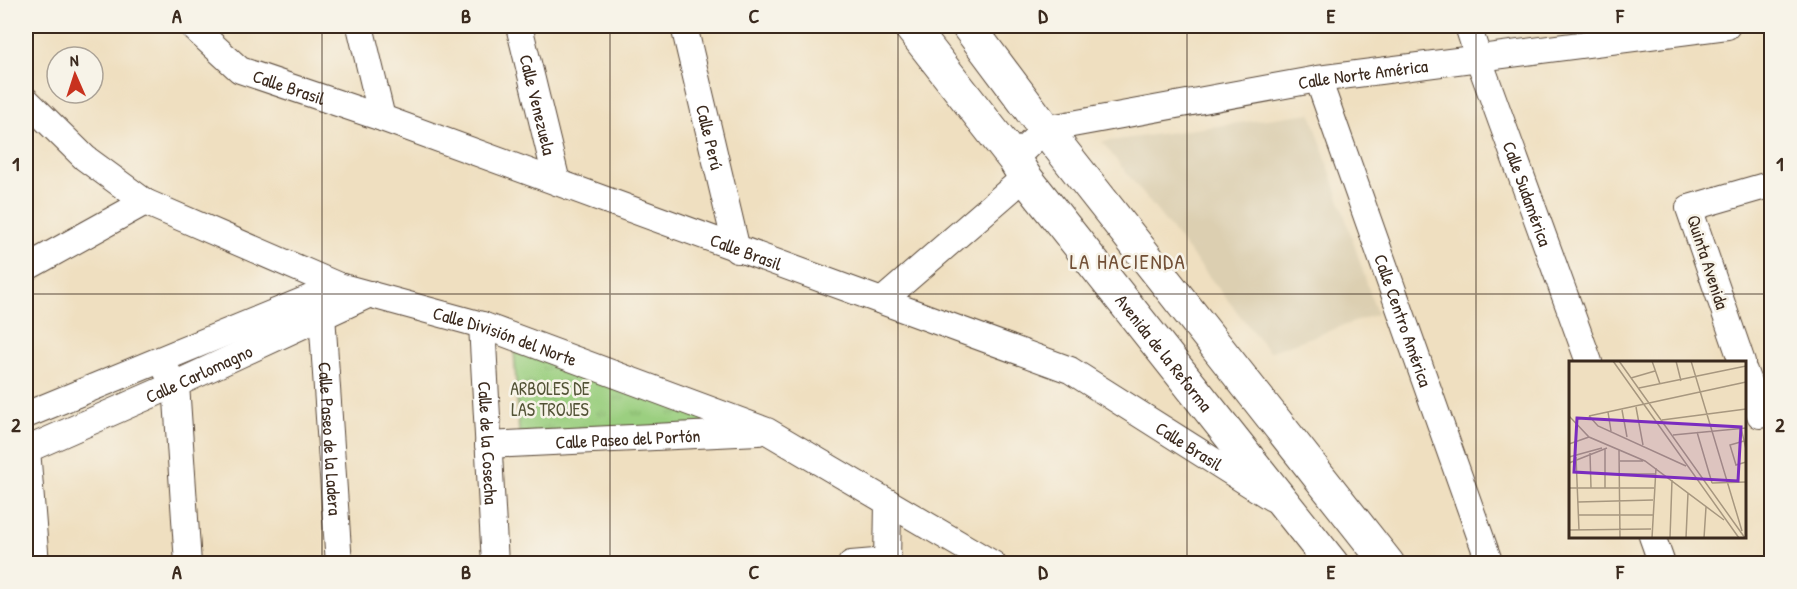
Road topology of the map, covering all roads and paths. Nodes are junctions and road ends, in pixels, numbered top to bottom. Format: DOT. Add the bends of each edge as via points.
graph roads {
  1 [pos="192,26"];
  2 [pos="360,26"];
  3 [pos="519,26"];
  4 [pos="684,26"];
  5 [pos="910,26"];
  6 [pos="968,26"];
  7 [pos="1468,26"];
  8 [pos="1727,26"];
  9 [pos="1478,57"];
  10 [pos="1318,79"];
  11 [pos="26,100"];
  12 [pos="382,118"];
  13 [pos="1045,129"];
  14 [pos="1020,168"];
  15 [pos="557,182"];
  16 [pos="1772,184"];
  17 [pos="145,202"];
  18 [pos="737,250"];
  19 [pos="26,268"];
  20 [pos="339,286"];
  21 [pos="370,294"];
  22 [pos="882,301"];
  23 [pos="322,315"];
  24 [pos="482,324"];
  25 [pos="158,360"];
  26 [pos="1588,361"];
  27 [pos="1741,361"];
  28 [pos="1746,376"];
  29 [pos="176,384"];
  30 [pos="1772,412"];
  31 [pos="26,415"];
  32 [pos="767,431"];
  33 [pos="488,445"];
  34 [pos="26,448"];
  35 [pos="888,502"];
  36 [pos="1288,508"];
  37 [pos="1652,538"];
  38 [pos="887,562"];
  39 [pos="36,564"];
  40 [pos="188,564"];
  41 [pos="339,564"];
  42 [pos="495,564"];
  43 [pos="851,564"];
  44 [pos="993,564"];
  45 [pos="1332,564"];
  46 [pos="1389,564"];
  47 [pos="1490,564"];
  48 [pos="1662,564"];
  1 -- 12 [label="street, Calle Brasil" via="240,70"];
  2 -- 12 [label="street"];
  3 -- 15 [label="street, Calle Venezuela"];
  4 -- 18 [label="street, Calle Perú"];
  5 -- 14 [label="main road, Avenida de la Reforma"];
  6 -- 13 [label="main road"];
  7 -- 9 [label="street, Calle Sudamérica"];
  8 -- 9 [label="street, Calle Norte América"];
  9 -- 10 [label="street, Calle Norte América"];
  9 -- 26 [label="street, Calle Sudamérica"];
  10 -- 13 [label="street, Calle Norte América"];
  10 -- 47 [label="street, Calle Centro América"];
  11 -- 17 [label="street, Calle División del Norte" via="85,158"];
  12 -- 15 [label="street, Calle Brasil"];
  13 -- 14 [label="street"];
  13 -- 46 [label="main road"];
  14 -- 22 [label="street"];
  14 -- 36 [label="main road, Avenida de la Reforma"];
  15 -- 18 [label="street, Calle Brasil"];
  16 -- 27 [label="street, Quinta Avenida" via="1689,208"];
  17 -- 19 [label="street"];
  17 -- 20 [label="street, Calle División del Norte"];
  18 -- 22 [label="street, Calle Brasil"];
  20 -- 21 [label="street, Calle División del Norte"];
  20 -- 25 [label="street, Calle Carlomagno"];
  21 -- 23 [label="street, Calle Carlomagno"];
  21 -- 24 [label="street, Calle División del Norte"];
  22 -- 36 [label="street, Calle Brasil" via="1071,370"];
  23 -- 29 [label="street, Calle Carlomagno"];
  23 -- 41 [label="street, Calle Paseo de la Ladera"];
  24 -- 32 [label="street, Calle División del Norte"];
  24 -- 33 [label="street, Calle de la Cosecha"];
  25 -- 29 [label="street"];
  25 -- 31 [label="street, Calle Carlomagno"];
  28 -- 30 [label="street" via="1760,416"];
  29 -- 34 [label="street, Calle Carlomagno"];
  29 -- 40 [label="street"];
  32 -- 33 [label="street, Calle Paseo del Portón"];
  32 -- 35 [label="street, Calle División del Norte"];
  33 -- 42 [label="street, Calle de la Cosecha"];
  34 -- 39 [label="street"];
  35 -- 38 [label="street"];
  35 -- 44 [label="street, Calle División del Norte"];
  36 -- 45 [label="main road, Avenida de la Reforma"];
  37 -- 48 [label="street"];
  38 -- 43 [label="street"];
}
